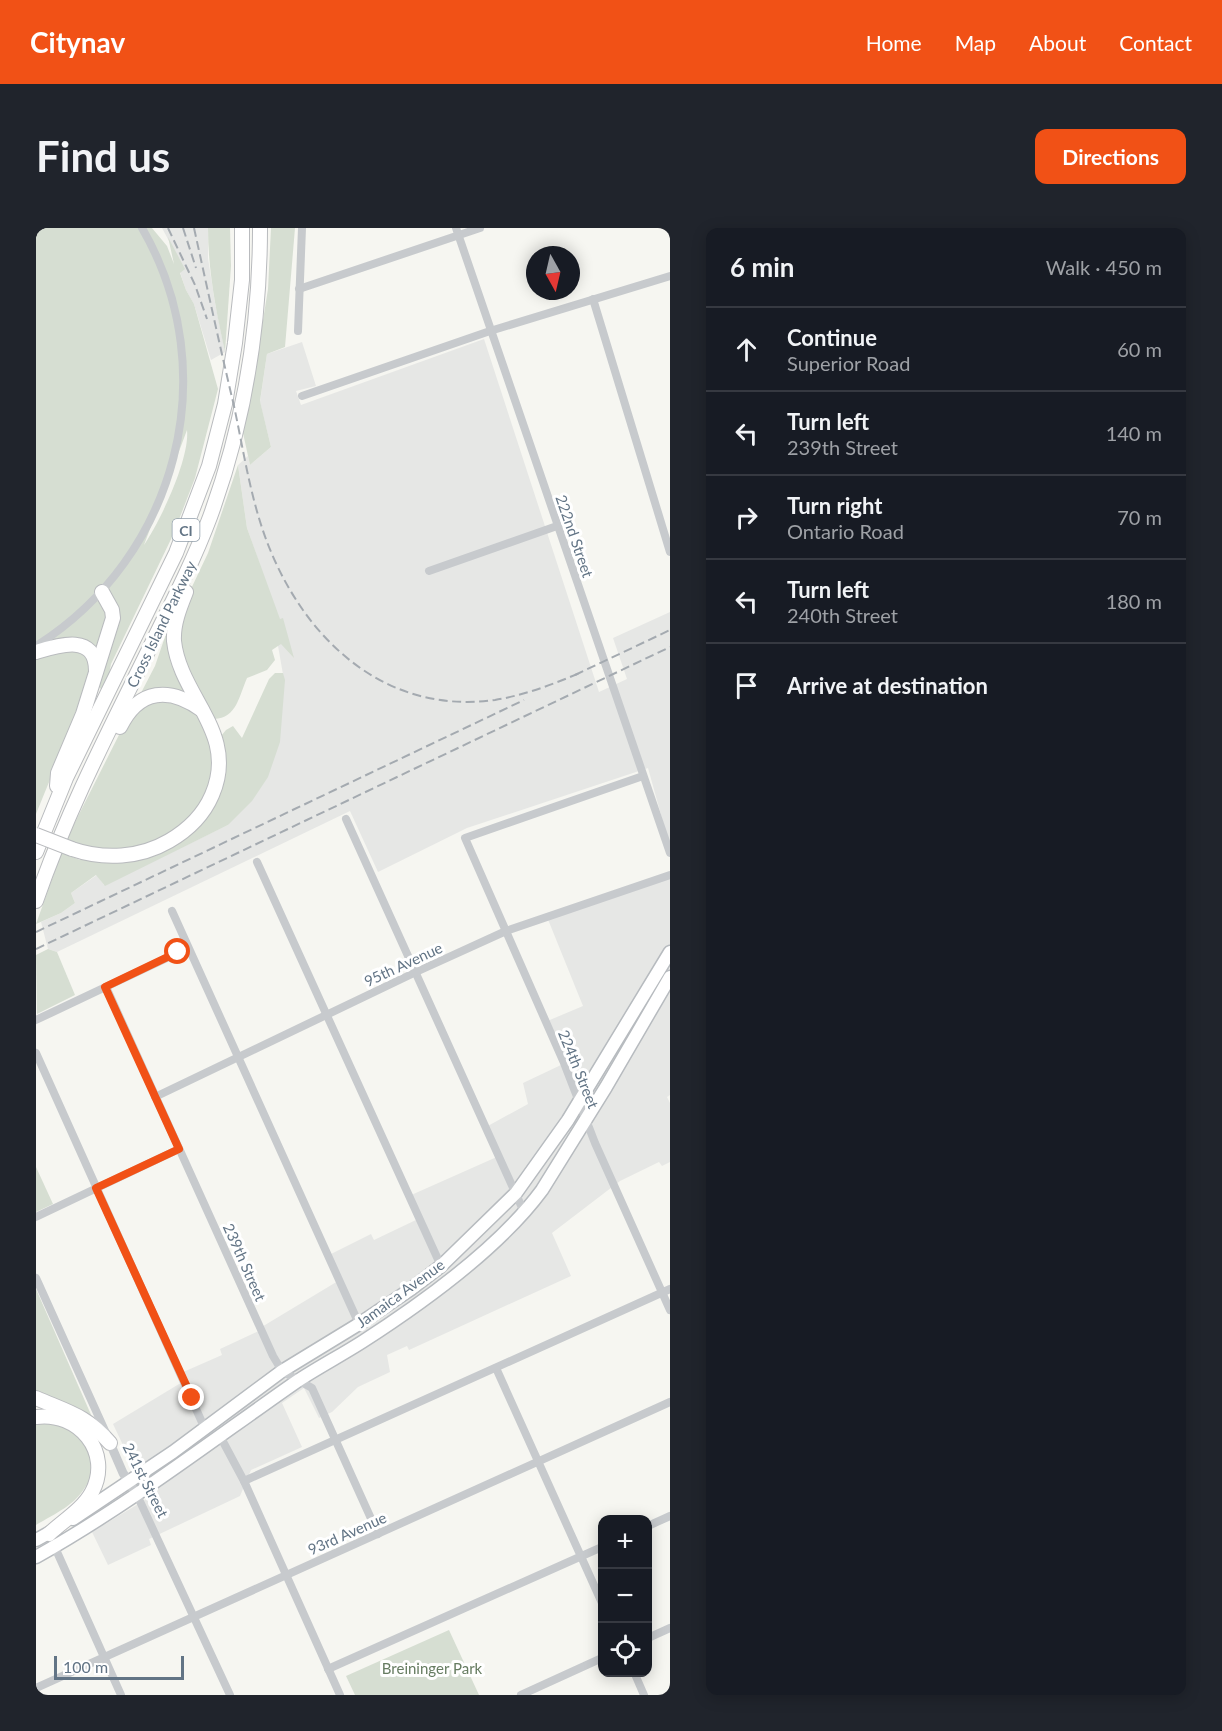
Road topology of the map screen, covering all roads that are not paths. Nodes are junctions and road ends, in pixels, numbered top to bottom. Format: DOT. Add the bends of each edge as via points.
graph roads {
  1 [pos="142,228"];
  2 [pos="243,228"];
  3 [pos="260,228"];
  4 [pos="302,228"];
  5 [pos="480,228"];
  6 [pos="457,231"];
  7 [pos="670,276"];
  8 [pos="299,289"];
  9 [pos="593,299"];
  10 [pos="298,331"];
  11 [pos="490,331"];
  12 [pos="302,396"];
  13 [pos="557,526"];
  14 [pos="200,541"];
  15 [pos="670,552"];
  16 [pos="429,571"];
  17 [pos="102,592"];
  18 [pos="36,646"];
  19 [pos="36,652"];
  20 [pos="96,673"];
  21 [pos="202,710"];
  22 [pos="99,752"];
  23 [pos="643,776"];
  24 [pos="53,808"];
  25 [pos="346,819"];
  26 [pos="37,845"];
  27 [pos="670,853"];
  28 [pos="257,862"];
  29 [pos="670,875"];
  30 [pos="36,901"];
  31 [pos="172,911"];
  32 [pos="506,931"];
  33 [pos="188,948"];
  34 [pos="670,952"];
  35 [pos="416,972"];
  36 [pos="670,976"];
  37 [pos="105,987"];
  38 [pos="326,1015"];
  39 [pos="36,1020"];
  40 [pos="36,1053"];
  41 [pos="237,1058"];
  42 [pos="155,1097"];
  43 [pos="579,1100"];
  44 [pos="586,1121"];
  45 [pos="179,1149"];
  46 [pos="96,1188"];
  47 [pos="516,1193"];
  48 [pos="524,1212"];
  49 [pos="36,1217"];
  50 [pos="441,1266"];
  51 [pos="36,1278"];
  52 [pos="666,1291"];
  53 [pos="670,1310"];
  54 [pos="359,1324"];
  55 [pos="496,1368"];
  56 [pos="282,1371"];
  57 [pos="298,1381"];
  58 [pos="36,1398"];
  59 [pos="670,1402"];
  60 [pos="36,1417"];
  61 [pos="205,1429"];
  62 [pos="220,1436"];
  63 [pos="336,1440"];
  64 [pos="110,1443"];
  65 [pos="538,1461"];
  66 [pos="244,1481"];
  67 [pos="129,1483"];
  68 [pos="137,1495"];
  69 [pos="670,1516"];
  70 [pos="652,1524"];
  71 [pos="378,1534"];
  72 [pos="42,1537"];
  73 [pos="54,1547"];
  74 [pos="598,1549"];
  75 [pos="36,1557"];
  76 [pos="582,1557"];
  77 [pos="286,1575"];
  78 [pos="598,1592"];
  79 [pos="194,1616"];
  80 [pos="670,1628"];
  81 [pos="652,1636"];
  82 [pos="104,1657"];
  83 [pos="598,1660"];
  84 [pos="328,1669"];
  85 [pos="636,1677"];
  86 [pos="36,1688"];
  87 [pos="121,1695"];
  88 [pos="230,1695"];
  89 [pos="340,1695"];
  90 [pos="521,1695"];
  91 [pos="644,1695"];
  1 -- 17 [label="street" via="163,272 176,316 182,360 182,408 173,463 154,514 135,549"];
  2 -- 24 [label="highway, Cross Island Parkway / CI" via="236,343 209,466 176,553"];
  3 -- 14 [label="highway, Cross Island Parkway / CI" via="258,293 249,370 233,445"];
  4 -- 8 [label="street"];
  5 -- 6 [label="street"];
  6 -- 8 [label="street"];
  6 -- 11 [label="street, 222nd Street"];
  7 -- 9 [label="street"];
  8 -- 10 [label="street"];
  9 -- 11 [label="street"];
  9 -- 15 [label="street" via="664,516"];
  11 -- 12 [label="street"];
  11 -- 13 [label="street, 222nd Street"];
  13 -- 16 [label="street"];
  13 -- 23 [label="street, 222nd Street"];
  14 -- 21 [label="highway" via="174,638 178,658"];
  14 -- 22 [label="highway, Cross Island Parkway / CI"];
  17 -- 18 [label="street"];
  17 -- 20 [label="highway" via="113,618"];
  19 -- 20 [label="highway" via="67,644 82,645 95,659"];
  20 -- 24 [label="highway" via="58,773"];
  21 -- 22 [label="highway" via="174,696 147,698 134,706"];
  21 -- 26 [label="highway, bridge" via="214,733 219,765 210,800 193,824 165,843 133,854 100,856"];
  22 -- 30 [label="highway, Cross Island Parkway / CI" via="62,830"];
  23 -- 27 [label="street, 222nd Street"];
  23 -- 32 [label="street, 224th Street" via="465,838"];
  24 -- 26 [label="highway, Cross Island Parkway / CI"];
  25 -- 35 [label="street"];
  28 -- 38 [label="street"];
  29 -- 32 [label="street, 95th Avenue"];
  31 -- 33 [label="street"];
  32 -- 35 [label="street, 95th Avenue"];
  32 -- 43 [label="street, 224th Street"];
  33 -- 37 [label="street"];
  33 -- 41 [label="street"];
  34 -- 43 [label="main road, Jamaica Avenue"];
  35 -- 38 [label="street, 95th Avenue"];
  35 -- 47 [label="street"];
  36 -- 44 [label="main road, Jamaica Avenue"];
  37 -- 39 [label="street"];
  37 -- 42 [label="street, 239th Street"];
  38 -- 41 [label="street, 95th Avenue"];
  38 -- 50 [label="street"];
  40 -- 46 [label="street"];
  41 -- 42 [label="street, 95th Avenue"];
  41 -- 54 [label="street"];
  42 -- 45 [label="street, 239th Street"];
  43 -- 44 [label="street, 224th Street"];
  43 -- 47 [label="main road, Jamaica Avenue"];
  44 -- 48 [label="main road, Jamaica Avenue" via="542,1191"];
  44 -- 52 [label="street, 224th Street"];
  45 -- 46 [label="street"];
  45 -- 56 [label="street, 239th Street"];
  46 -- 49 [label="street"];
  46 -- 61 [label="street"];
  47 -- 48 [label="street"];
  47 -- 50 [label="main road, Jamaica Avenue"];
  48 -- 57 [label="main road, Jamaica Avenue" via="442,1285 362,1342"];
  50 -- 54 [label="main road, Jamaica Avenue"];
  51 -- 64 [label="street, 241st Street"];
  52 -- 53 [label="street, 224th Street"];
  52 -- 55 [label="street"];
  54 -- 56 [label="main road, Jamaica Avenue"];
  55 -- 63 [label="street"];
  55 -- 65 [label="street"];
  56 -- 57 [label="street, 239th Street"];
  56 -- 61 [label="main road, Jamaica Avenue"];
  57 -- 62 [label="main road, Jamaica Avenue"];
  57 -- 63 [label="street, 239th Street" via="312,1388"];
  58 -- 64 [label="highway" via="80,1416"];
  59 -- 65 [label="street, 93rd Avenue"];
  60 -- 72 [label="highway" via="55,1417 76,1426 91,1441 98,1461 97,1481 90,1495"];
  61 -- 67 [label="main road, Jamaica Avenue"];
  62 -- 66 [label="street"];
  62 -- 68 [label="main road, Jamaica Avenue"];
  63 -- 66 [label="street"];
  63 -- 71 [label="street, 239th Street"];
  64 -- 67 [label="street, 241st Street"];
  65 -- 71 [label="street, 93rd Avenue"];
  65 -- 76 [label="street"];
  66 -- 77 [label="street"];
  67 -- 68 [label="street, 241st Street"];
  67 -- 72 [label="main road, Jamaica Avenue"];
  68 -- 73 [label="main road, Jamaica Avenue"];
  68 -- 79 [label="street, 241st Street"];
  69 -- 70 [label="street"];
  71 -- 77 [label="street, 93rd Avenue"];
  72 -- 73 [label="street"];
  73 -- 75 [label="main road, Jamaica Avenue"];
  73 -- 82 [label="street"];
  74 -- 76 [label="street"];
  76 -- 78 [label="street"];
  76 -- 84 [label="street"];
  77 -- 79 [label="street, 93rd Avenue"];
  77 -- 84 [label="street"];
  79 -- 82 [label="street, 93rd Avenue"];
  79 -- 88 [label="street, 241st Street"];
  80 -- 81 [label="street"];
  82 -- 86 [label="street, 93rd Avenue"];
  82 -- 87 [label="street"];
  83 -- 90 [label="street"];
  84 -- 89 [label="street"];
  85 -- 91 [label="street"];
}
